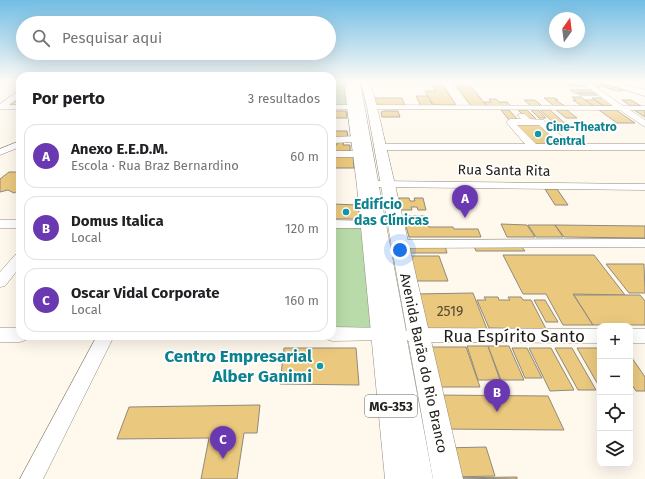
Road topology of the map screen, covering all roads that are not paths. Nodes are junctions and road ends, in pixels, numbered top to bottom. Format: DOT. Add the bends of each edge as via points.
graph roads {
  1 [pos="352,104"];
  2 [pos="354,104"];
  3 [pos="616,104"];
  4 [pos="0,107"];
  5 [pos="16,107"];
  6 [pos="372,107"];
  7 [pos="514,107"];
  8 [pos="621,108"];
  9 [pos="645,108"];
  10 [pos="528,122"];
  11 [pos="645,124"];
  12 [pos="357,139"];
  13 [pos="336,140"];
  14 [pos="16,146"];
  15 [pos="380,147"];
  16 [pos="533,147"];
  17 [pos="568,147"];
  18 [pos="645,147"];
  19 [pos="0,152"];
  20 [pos="336,154"];
  21 [pos="359,154"];
  22 [pos="375,185"];
  23 [pos="645,186"];
  24 [pos="0,224"];
  25 [pos="16,224"];
  26 [pos="336,224"];
  27 [pos="368,224"];
  28 [pos="645,243"];
  29 [pos="400,244"];
  30 [pos="16,264"];
  31 [pos="7,277"];
  32 [pos="336,334"];
  33 [pos="0,335"];
  34 [pos="16,335"];
  35 [pos="400,335"];
  36 [pos="597,336"];
  37 [pos="633,336"];
  38 [pos="645,336"];
  39 [pos="104,340"];
  40 [pos="32,479"];
  41 [pos="400,479"];
  42 [pos="422,479"];
  43 [pos="448,479"];
  1 -- 12 [label="main road, Avenida Barão do Rio Branco / MG-353"];
  2 -- 22 [label="street, Avenida Barão do Rio Branco"];
  3 -- 8 [label="street"];
  4 -- 5 [label="street"];
  6 -- 7 [label="street"];
  6 -- 15 [label="main road, Avenida Barão do Rio Branco"];
  7 -- 8 [label="street"];
  7 -- 10 [label="street"];
  8 -- 9 [label="street"];
  8 -- 11 [label="street"];
  10 -- 16 [label="street" via="510,122"];
  10 -- 17 [label="street" via="541,122"];
  12 -- 13 [label="street"];
  12 -- 21 [label="main road, Avenida Barão do Rio Branco / MG-353"];
  14 -- 19 [label="street"];
  15 -- 16 [label="street"];
  15 -- 22 [label="main road, Avenida Barão do Rio Branco"];
  16 -- 17 [label="street"];
  17 -- 18 [label="street"];
  20 -- 21 [label="street"];
  21 -- 22 [label="main road, Avenida Barão do Rio Branco / MG-353"];
  22 -- 23 [label="street, Rua Santa Rita"];
  22 -- 27 [label="main road, Avenida Barão do Rio Branco / MG-353"];
  22 -- 29 [label="main road, Avenida Barão do Rio Branco"];
  22 -- 35 [label="street, Avenida Barão do Rio Branco"];
  24 -- 25 [label="street"];
  26 -- 27 [label="street"];
  27 -- 35 [label="main road, Avenida Barão do Rio Branco / MG-353"];
  28 -- 29 [label="street"];
  29 -- 35 [label="main road, Avenida Barão do Rio Branco"];
  30 -- 31 [label="street"];
  32 -- 35 [label="street, Rua Espírito Santo"];
  33 -- 34 [label="street"];
  35 -- 36 [label="street, Rua Espírito Santo"];
  35 -- 41 [label="main road, Avenida Barão do Rio Branco / MG-353"];
  35 -- 42 [label="street, Avenida Barão do Rio Branco"];
  35 -- 43 [label="main road, Avenida Barão do Rio Branco"];
  37 -- 38 [label="street"];
  39 -- 40 [label="street"];
}
